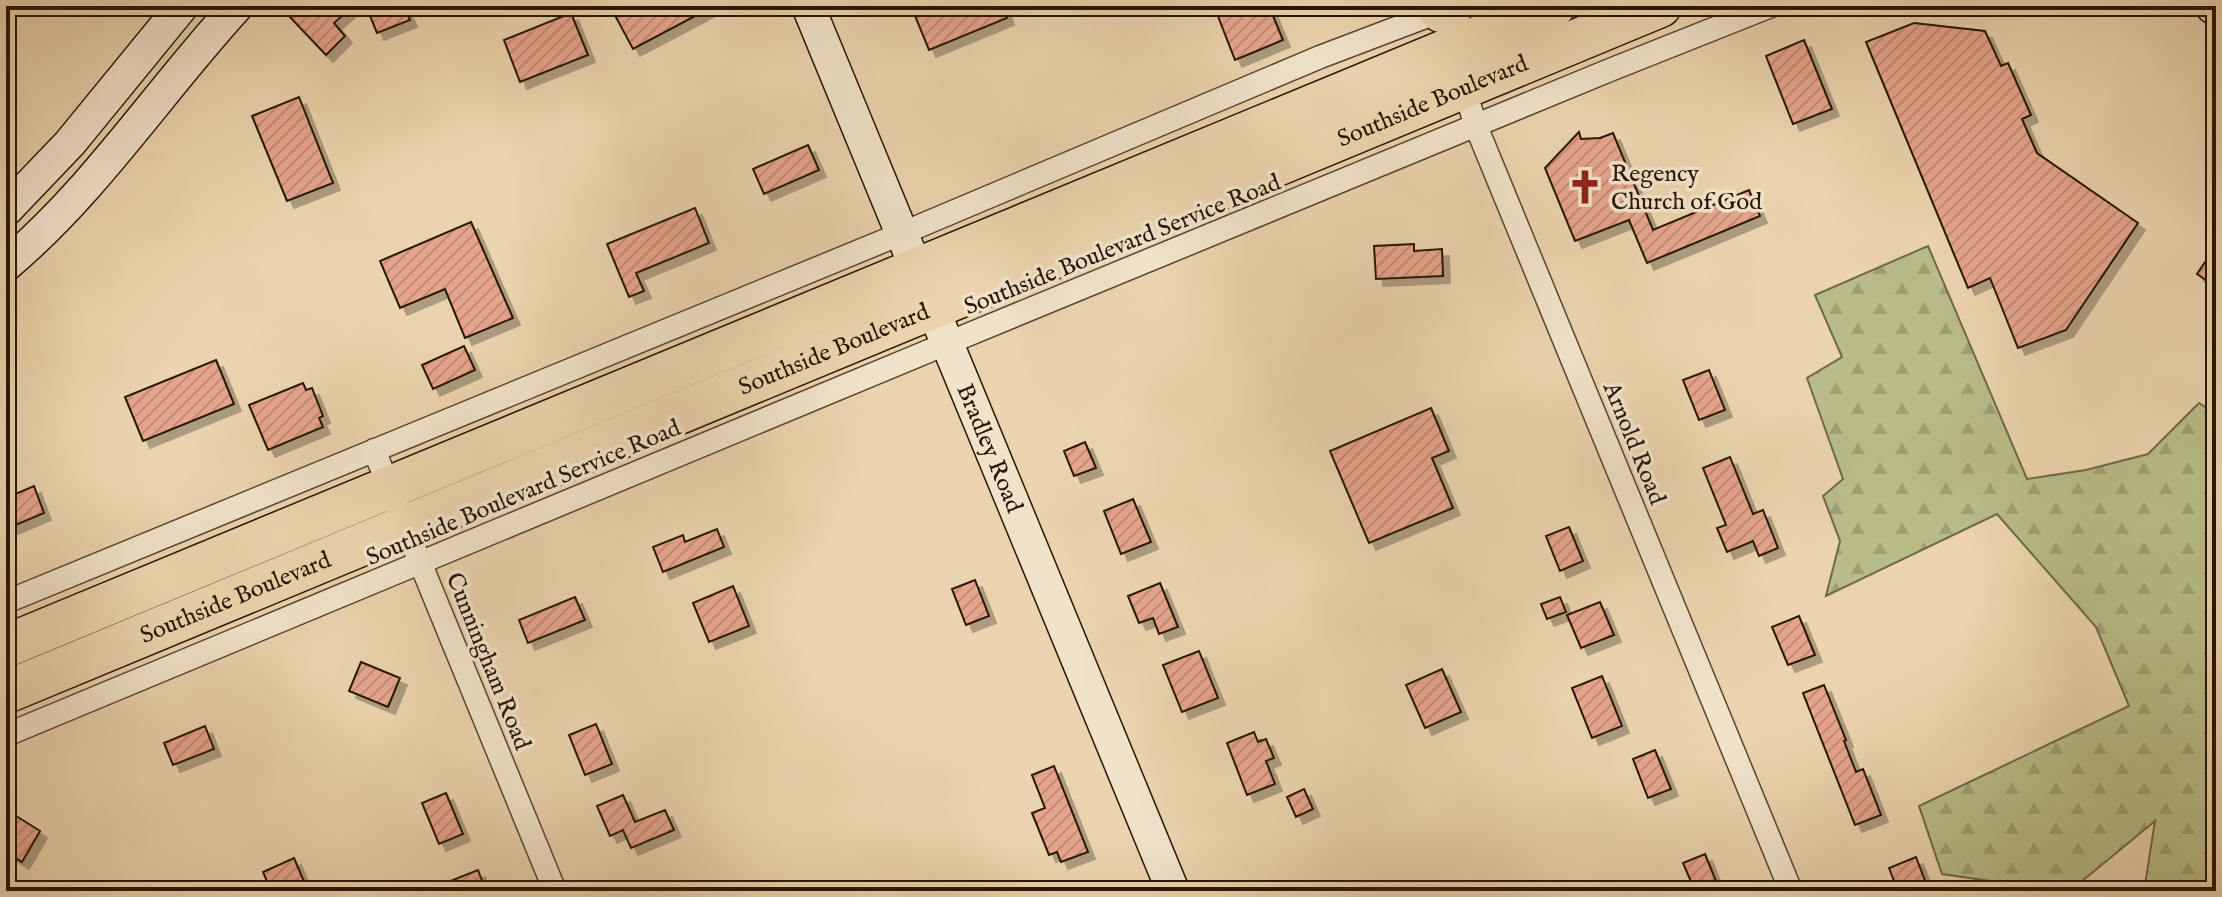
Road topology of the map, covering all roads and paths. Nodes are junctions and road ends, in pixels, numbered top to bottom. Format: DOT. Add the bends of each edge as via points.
graph roads {
  1 [pos="182,6"];
  2 [pos="237,6"];
  3 [pos="808,6"];
  4 [pos="1554,6"];
  5 [pos="1660,6"];
  6 [pos="1771,6"];
  7 [pos="1457,56"];
  8 [pos="6,210"];
  9 [pos="6,265"];
  10 [pos="925,288"];
  11 [pos="382,469"];
  12 [pos="413,545"];
  13 [pos="6,602"];
  14 [pos="6,646"];
  15 [pos="6,692"];
  16 [pos="6,735"];
  17 [pos="555,891"];
  18 [pos="1173,891"];
  19 [pos="1791,891"];
  1 -- 8 [label="street" via="70,143"];
  2 -- 9 [label="street" via="84,190"];
  3 -- 10 [label="street, Bradley Road"];
  4 -- 7 [label="highway, Southside Boulevard"];
  5 -- 7 [label="highway, Southside Boulevard"];
  6 -- 7 [label="street"];
  7 -- 10 [label="highway, Southside Boulevard"];
  7 -- 10 [label="street" via="1320,57"];
  7 -- 19 [label="street, Arnold Road"];
  10 -- 11 [label="highway, Southside Boulevard"];
  10 -- 12 [label="highway, Southside Boulevard"];
  10 -- 18 [label="street, Bradley Road"];
  11 -- 12 [label="street, Cunningham Road"];
  11 -- 13 [label="street"];
  11 -- 14 [label="highway, Southside Boulevard"];
  12 -- 15 [label="highway, Southside Boulevard"];
  12 -- 16 [label="street, Southside Boulevard Service Road"];
  12 -- 17 [label="street, Cunningham Road"];
}
